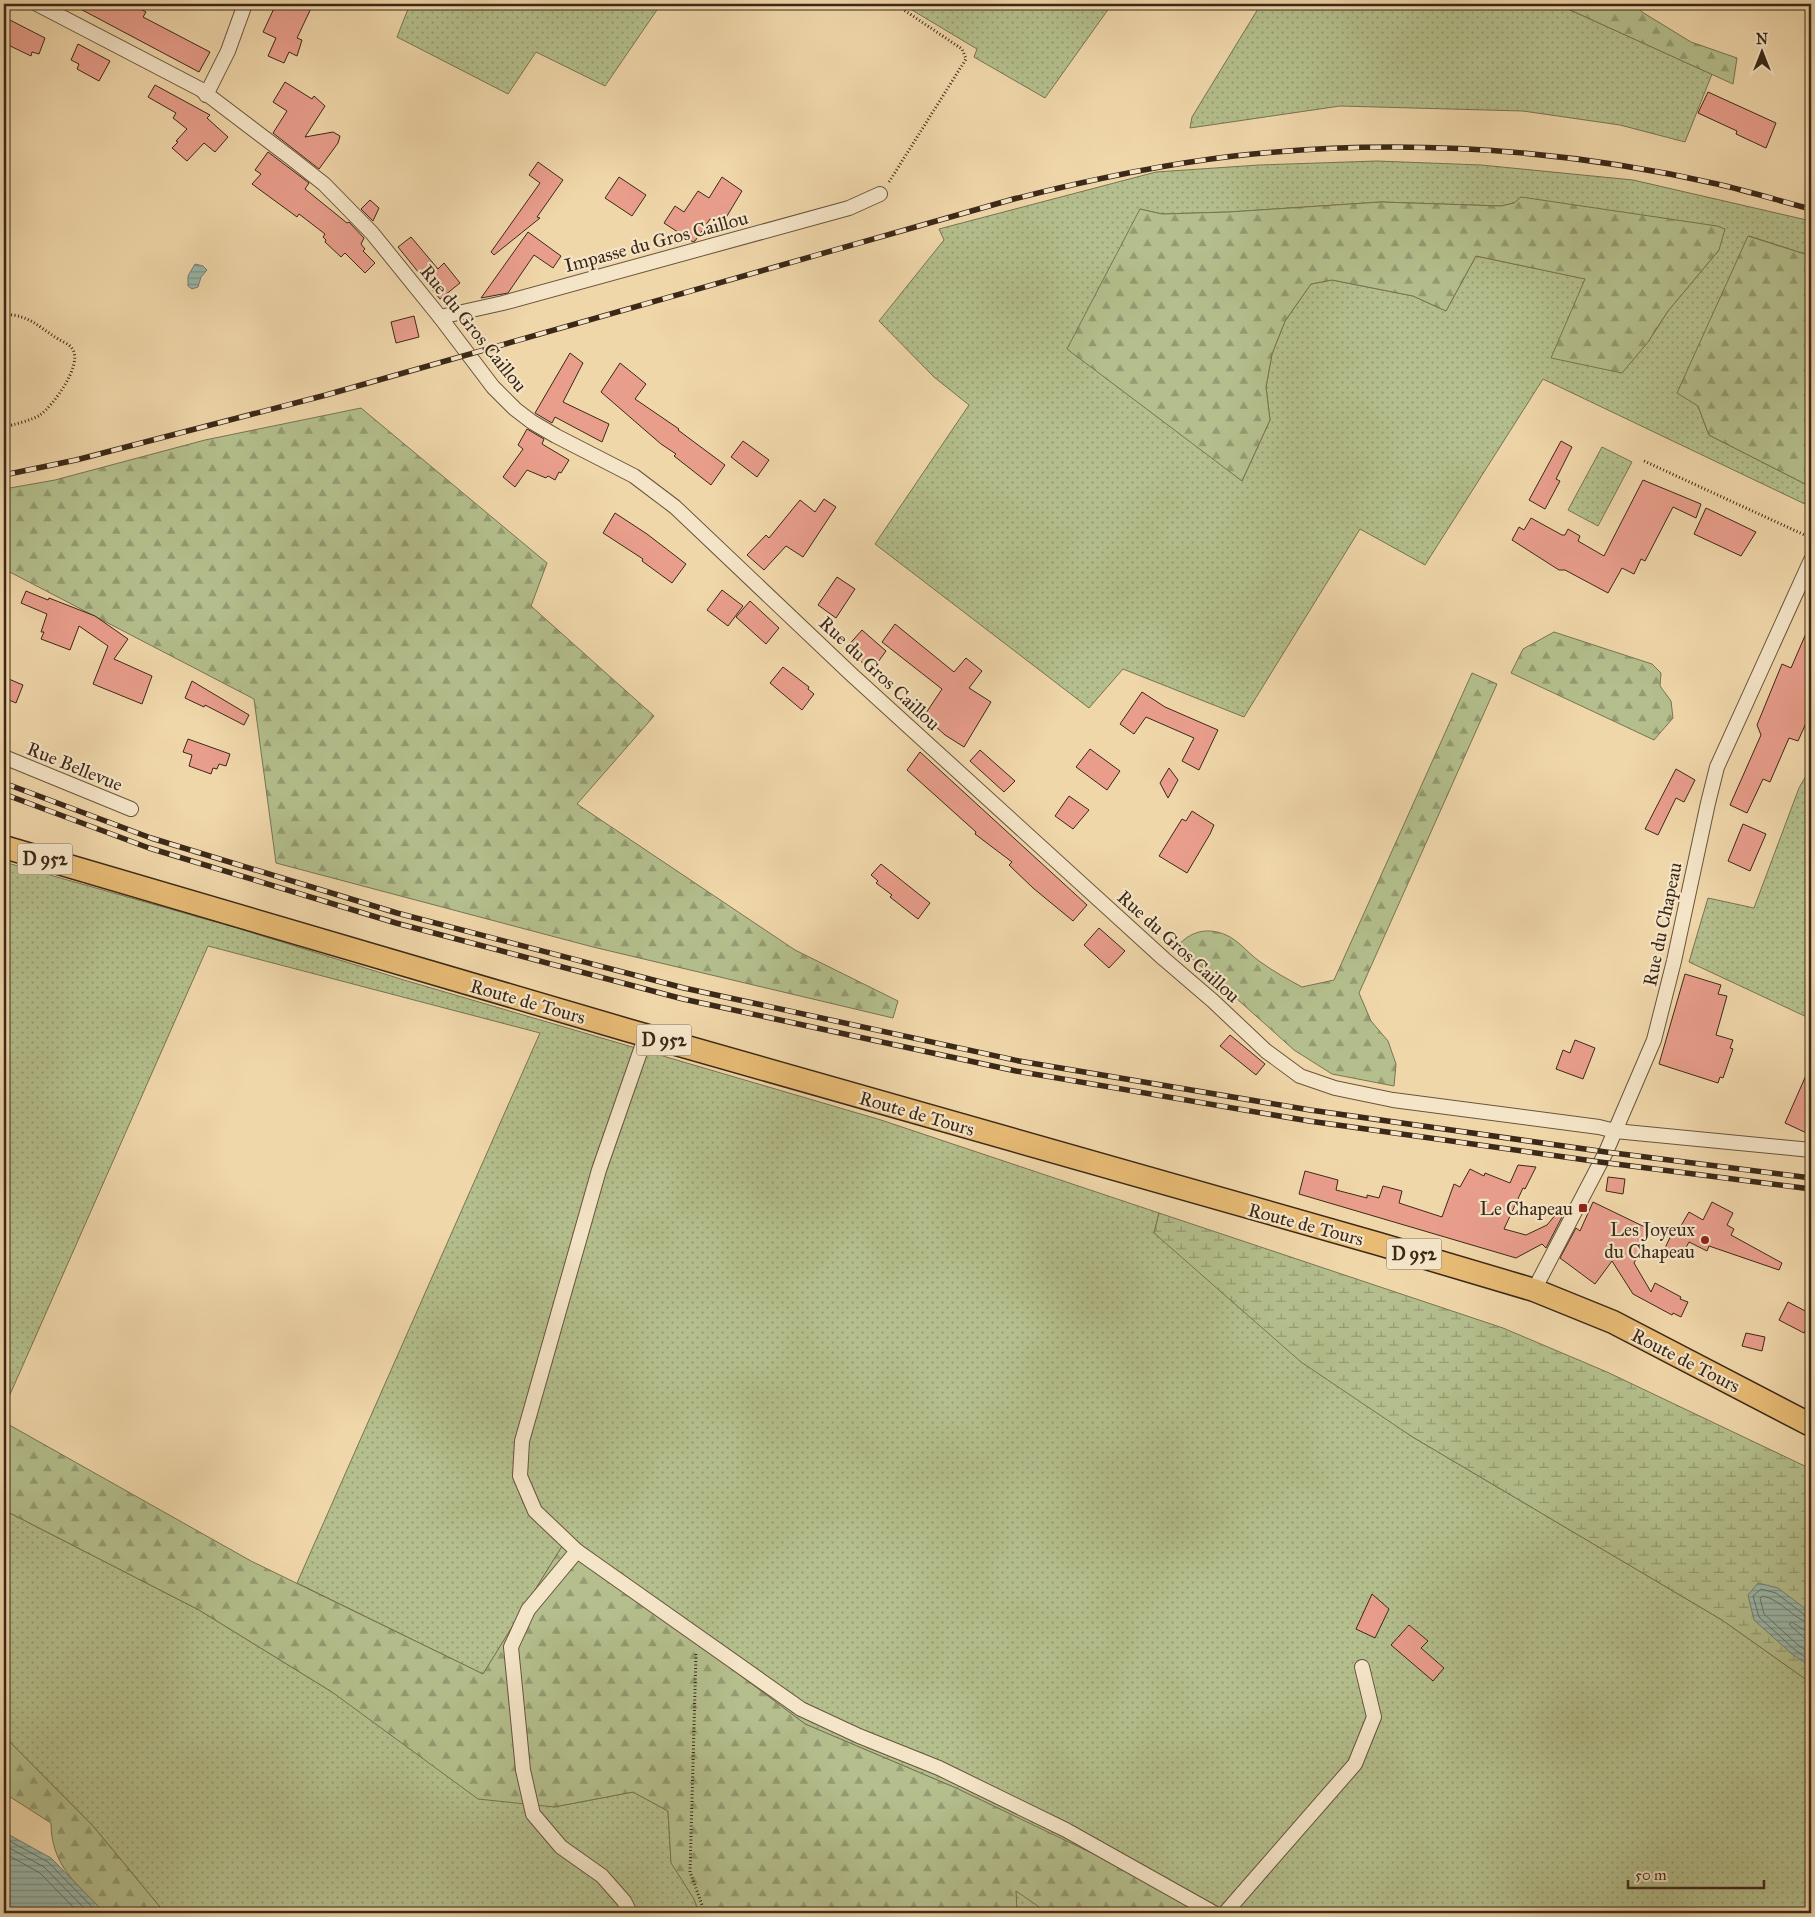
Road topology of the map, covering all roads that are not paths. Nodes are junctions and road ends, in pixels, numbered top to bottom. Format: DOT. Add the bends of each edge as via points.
graph roads {
  1 [pos="37,4"];
  2 [pos="245,4"];
  3 [pos="203,92"];
  4 [pos="880,194"];
  5 [pos="440,317"];
  6 [pos="1811,560"];
  7 [pos="4,757"];
  8 [pos="131,809"];
  9 [pos="4,847"];
  10 [pos="646,1035"];
  11 [pos="1616,1131"];
  12 [pos="1811,1150"];
  13 [pos="1534,1290"];
  14 [pos="1811,1424"];
  15 [pos="577,1551"];
  16 [pos="1362,1667"];
  17 [pos="630,1913"];
  18 [pos="1214,1913"];
  19 [pos="1225,1913"];
  1 -- 3 [label="street, Rue du Gros Caillou"];
  2 -- 3 [label="street" via="228,51"];
  3 -- 5 [label="street, Rue du Gros Caillou" via="324,184 372,233"];
  4 -- 5 [label="street, Impasse du Gros Caillou" via="849,208 503,303"];
  5 -- 11 [label="street, Rue du Gros Caillou" via="492,387 515,409 556,436 634,476 675,507 851,674 1266,1051 1300,1076 1335,1088 1393,1100"];
  6 -- 11 [label="street, Rue du Chapeau" via="1717,767 1654,1040"];
  7 -- 8 [label="street, Rue Bellevue"];
  9 -- 10 [label="main road, Route de Tours / D 952"];
  10 -- 13 [label="main road, Route de Tours / D 952"];
  10 -- 15 [label="street" via="600,1170 522,1441 520,1476 535,1511"];
  11 -- 12 [label="street, Rue du Gros Caillou"];
  11 -- 13 [label="street, Rue du Chapeau"];
  13 -- 14 [label="main road, Route de Tours / D 952" via="1613,1322"];
  15 -- 17 [label="street" via="528,1610 511,1647 523,1770 533,1814 560,1847 602,1876"];
  15 -- 18 [label="street" via="801,1709 939,1768 1066,1830"];
  16 -- 19 [label="street" via="1374,1717 1355,1764"];
}
